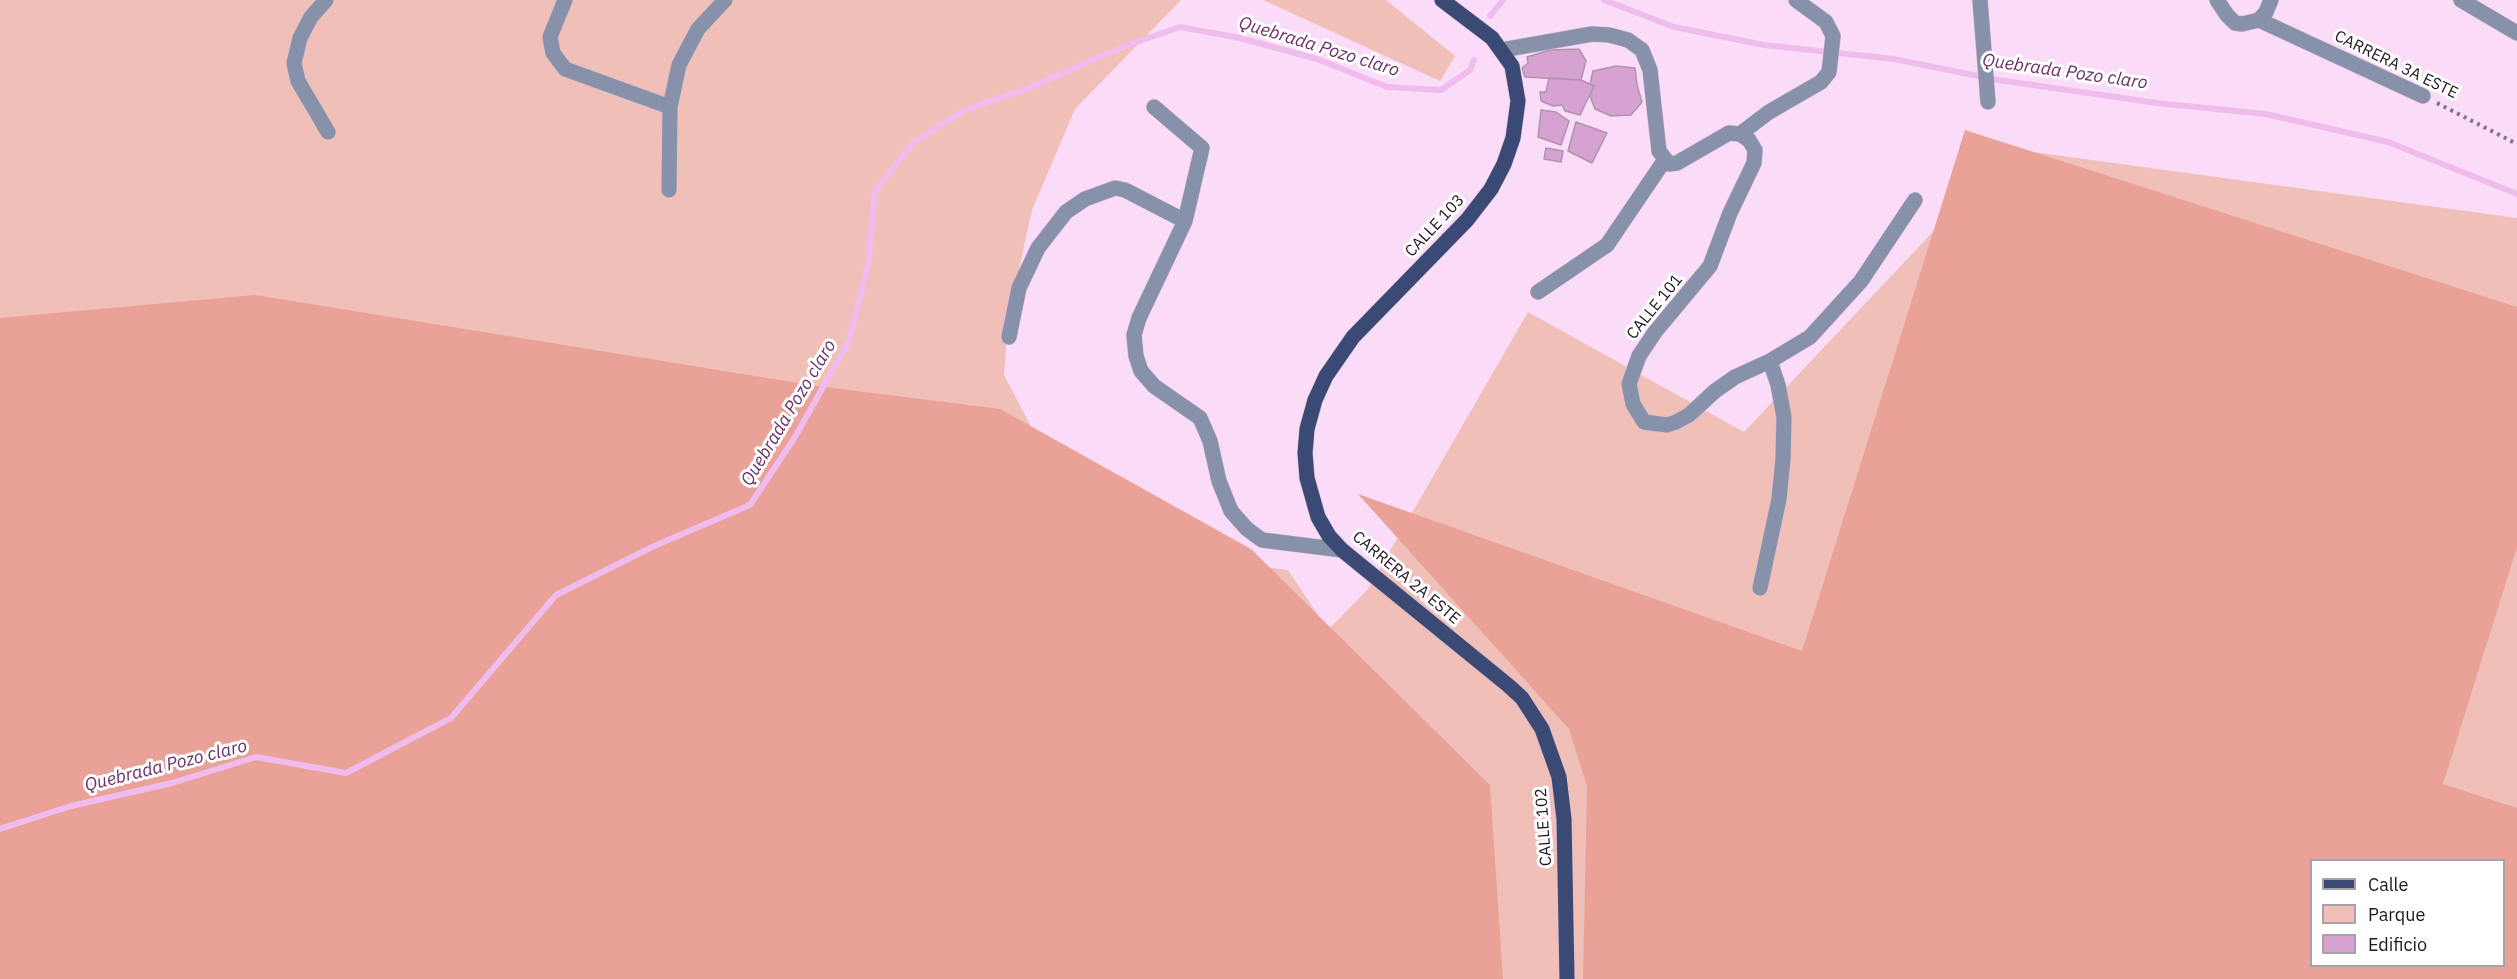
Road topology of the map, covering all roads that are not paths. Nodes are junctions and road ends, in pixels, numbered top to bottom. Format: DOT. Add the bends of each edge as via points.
graph roads {
  1 [pos="326,0"];
  2 [pos="565,0"];
  3 [pos="725,0"];
  4 [pos="1442,0"];
  5 [pos="1796,0"];
  6 [pos="1980,0"];
  7 [pos="2217,0"];
  8 [pos="2271,0"];
  9 [pos="2462,0"];
  10 [pos="2259,20"];
  11 [pos="2517,33"];
  12 [pos="1502,50"];
  13 [pos="2423,96"];
  14 [pos="1988,97"];
  15 [pos="670,107"];
  16 [pos="1154,107"];
  17 [pos="328,132"];
  18 [pos="1740,134"];
  19 [pos="1664,160"];
  20 [pos="669,190"];
  21 [pos="1915,200"];
  22 [pos="1185,221"];
  23 [pos="1538,292"];
  24 [pos="1009,338"];
  25 [pos="1770,361"];
  26 [pos="1307,478"];
  27 [pos="1342,550"];
  28 [pos="1760,588"];
  29 [pos="1509,686"];
  30 [pos="1567,979"];
  1 -- 17 [label="street" via="300,38 294,63 298,81"];
  2 -- 15 [label="street" via="550,37 553,53 565,69"];
  3 -- 15 [label="street" via="698,29 679,65"];
  4 -- 12 [label="main road, CALLE 103" via="1474,22"];
  5 -- 18 [label="street" via="1826,22 1833,36 1829,72 1821,82"];
  6 -- 14 [label="street"];
  7 -- 10 [label="street" via="2235,23"];
  8 -- 10 [label="street"];
  9 -- 11 [label="street"];
  10 -- 13 [label="street, CARRERA 3A ESTE"];
  12 -- 19 [label="street" via="1592,34 1628,40 1642,50 1650,70 1659,152"];
  12 -- 26 [label="main road, CALLE 103" via="1515,76 1518,101 1513,138 1504,164 1467,220 1338,356 1315,400 1305,453"];
  15 -- 20 [label="street"];
  16 -- 22 [label="street" via="1202,148"];
  18 -- 19 [label="street" via="1729,133 1677,163 1669,165"];
  18 -- 25 [label="street, CALLE 101" via="1755,150 1749,175 1710,266 1639,356 1629,384 1633,404 1644,422 1667,425 1689,415 1735,377"];
  19 -- 23 [label="street" via="1607,245"];
  21 -- 25 [label="street, CALLE 101" via="1860,281 1810,338"];
  22 -- 24 [label="street" via="1125,190 1115,188 1085,199 1066,212 1038,248 1019,288"];
  22 -- 27 [label="street" via="1134,334 1141,371 1154,387 1200,418 1223,491 1232,511 1247,529 1262,540"];
  25 -- 28 [label="street" via="1784,417 1783,459 1779,499"];
  26 -- 27 [label="main road, CARRERA 2A ESTE" via="1318,517"];
  27 -- 29 [label="main road, CARRERA 2A ESTE"];
  29 -- 30 [label="main road, CALLE 102" via="1542,729 1559,777 1564,819"];
}
